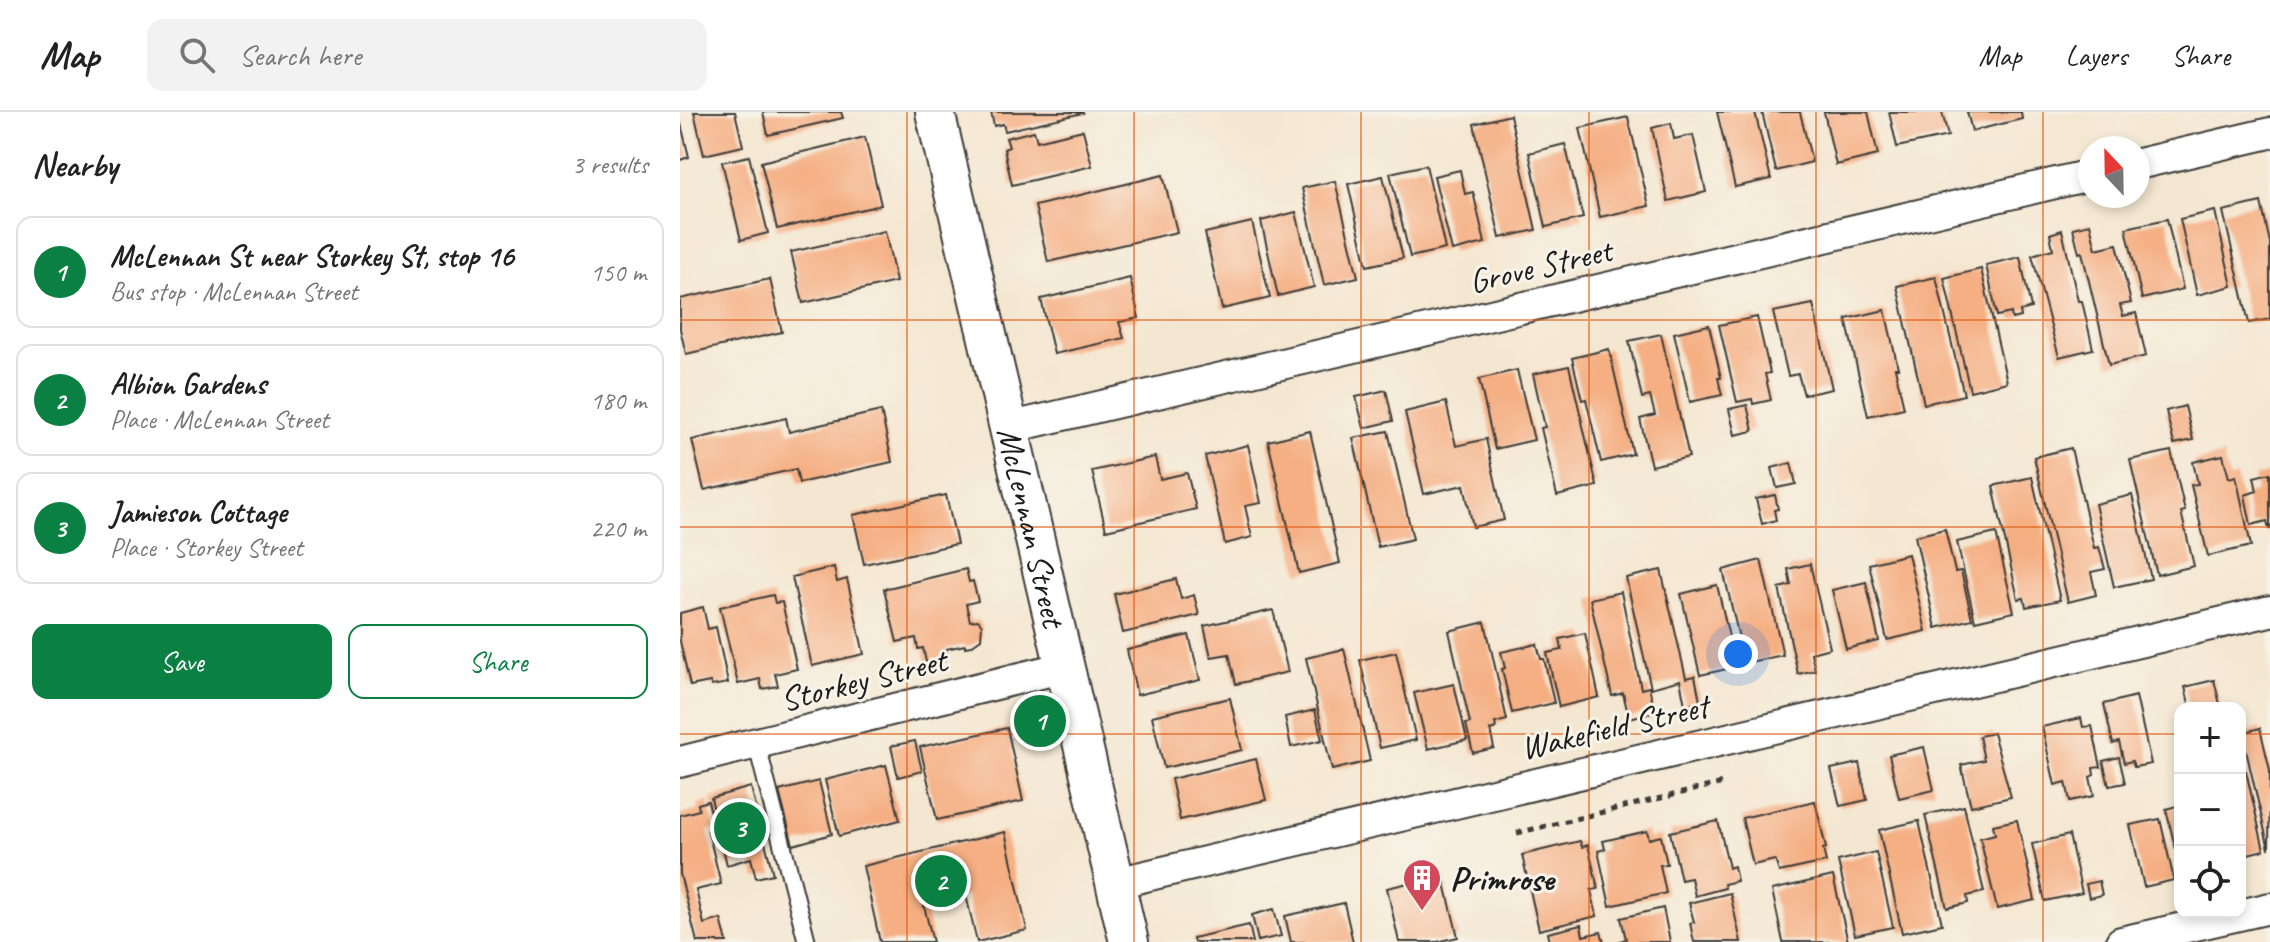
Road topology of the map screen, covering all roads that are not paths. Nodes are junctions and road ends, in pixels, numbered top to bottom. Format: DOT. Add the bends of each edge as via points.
graph roads {
  1 [pos="935,112"];
  2 [pos="2270,133"];
  3 [pos="2150,161"];
  4 [pos="2078,178"];
  5 [pos="1008,428"];
  6 [pos="2270,611"];
  7 [pos="1065,667"];
  8 [pos="757,745"];
  9 [pos="680,762"];
  10 [pos="1116,883"];
  11 [pos="2270,908"];
  12 [pos="807,942"];
  13 [pos="1129,942"];
  14 [pos="2121,942"];
  1 -- 5 [label="street, McLennan Street"];
  2 -- 3 [label="street"];
  4 -- 5 [label="street, Grove Street"];
  5 -- 7 [label="street, McLennan Street"];
  6 -- 10 [label="street, Wakefield Street"];
  7 -- 8 [label="street, Storkey Street"];
  7 -- 10 [label="street, McLennan Street"];
  8 -- 9 [label="street, Storkey Street"];
  8 -- 12 [label="lane"];
  10 -- 13 [label="street, McLennan Street"];
  11 -- 14 [label="street"];
}
